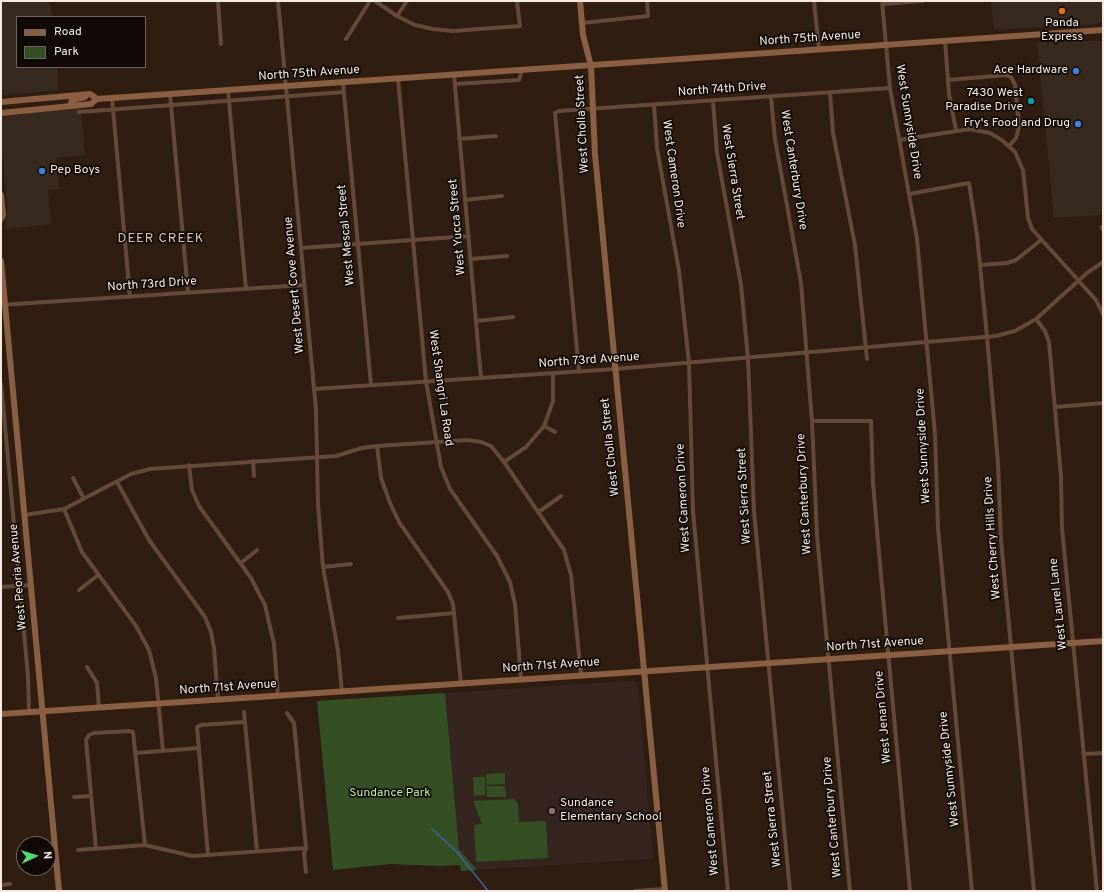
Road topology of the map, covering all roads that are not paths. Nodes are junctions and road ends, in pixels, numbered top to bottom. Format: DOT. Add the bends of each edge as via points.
graph roads {
  1 [pos="218,1"];
  2 [pos="278,1"];
  3 [pos="370,1"];
  4 [pos="375,1"];
  5 [pos="407,1"];
  6 [pos="517,1"];
  7 [pos="580,1"];
  8 [pos="647,1"];
  9 [pos="814,1"];
  10 [pos="923,1"];
  11 [pos="882,2"];
  12 [pos="397,16"];
  13 [pos="582,22"];
  14 [pos="1102,32"];
  15 [pos="346,39"];
  16 [pos="945,41"];
  17 [pos="221,44"];
  18 [pos="886,46"];
  19 [pos="818,50"];
  20 [pos="591,66"];
  21 [pos="522,70"];
  22 [pos="454,75"];
  23 [pos="398,79"];
  24 [pos="948,80"];
  25 [pos="343,82"];
  26 [pos="455,84"];
  27 [pos="286,86"];
  28 [pos="890,88"];
  29 [pos="228,90"];
  30 [pos="344,92"];
  31 [pos="830,93"];
  32 [pos="87,94"];
  33 [pos="170,94"];
  34 [pos="287,96"];
  35 [pos="771,97"];
  36 [pos="112,98"];
  37 [pos="97,99"];
  38 [pos="229,101"];
  39 [pos="712,101"];
  40 [pos="1,102"];
  41 [pos="170,105"];
  42 [pos="654,105"];
  43 [pos="70,106"];
  44 [pos="113,109"];
  45 [pos="593,109"];
  46 [pos="79,112"];
  47 [pos="1,113"];
  48 [pos="956,130"];
  49 [pos="496,136"];
  50 [pos="459,139"];
  51 [pos="899,140"];
  52 [pos="1009,146"];
  53 [pos="909,194"];
  54 [pos="1,196"];
  55 [pos="502,196"];
  56 [pos="465,200"];
  57 [pos="1,219"];
  58 [pos="468,236"];
  59 [pos="413,240"];
  60 [pos="1041,240"];
  61 [pos="358,244"];
  62 [pos="301,248"];
  63 [pos="507,256"];
  64 [pos="471,260"];
  65 [pos="1,261"];
  66 [pos="1103,262"];
  67 [pos="980,265"];
  68 [pos="1079,280"];
  69 [pos="304,285"];
  70 [pos="246,288"];
  71 [pos="188,293"];
  72 [pos="130,297"];
  73 [pos="3,305"];
  74 [pos="1103,314"];
  75 [pos="513,317"];
  76 [pos="1036,320"];
  77 [pos="476,321"];
  78 [pos="987,337"];
  79 [pos="927,342"];
  80 [pos="866,347"];
  81 [pos="806,352"];
  82 [pos="748,358"];
  83 [pos="867,359"];
  84 [pos="690,363"];
  85 [pos="615,369"];
  86 [pos="579,372"];
  87 [pos="553,373"];
  88 [pos="481,378"];
  89 [pos="426,381"];
  90 [pos="1,383"];
  91 [pos="371,385"];
  92 [pos="314,389"];
  93 [pos="1103,403"];
  94 [pos="1055,407"];
  95 [pos="812,421"];
  96 [pos="544,426"];
  97 [pos="555,432"];
  98 [pos="436,443"];
  99 [pos="378,446"];
  100 [pos="318,457"];
  101 [pos="253,461"];
  102 [pos="504,462"];
  103 [pos="189,465"];
  104 [pos="254,476"];
  105 [pos="73,478"];
  106 [pos="117,482"];
  107 [pos="561,496"];
  108 [pos="84,499"];
  109 [pos="64,509"];
  110 [pos="540,511"];
  111 [pos="24,515"];
  112 [pos="257,550"];
  113 [pos="241,563"];
  114 [pos="351,564"];
  115 [pos="323,567"];
  116 [pos="98,575"];
  117 [pos="20,585"];
  118 [pos="30,585"];
  119 [pos="1,586"];
  120 [pos="79,590"];
  121 [pos="454,614"];
  122 [pos="398,618"];
  123 [pos="1103,641"];
  124 [pos="1073,643"];
  125 [pos="1011,647"];
  126 [pos="949,651"];
  127 [pos="888,656"];
  128 [pos="828,659"];
  129 [pos="768,664"];
  130 [pos="87,667"];
  131 [pos="707,668"];
  132 [pos="644,671"];
  133 [pos="581,675"];
  134 [pos="521,679"];
  135 [pos="461,684"];
  136 [pos="342,692"];
  137 [pos="278,696"];
  138 [pos="218,700"];
  139 [pos="159,704"];
  140 [pos="99,708"];
  141 [pos="29,712"];
  142 [pos="42,712"];
  143 [pos="244,712"];
  144 [pos="287,713"];
  145 [pos="1,714"];
  146 [pos="245,722"];
  147 [pos="198,748"];
  148 [pos="163,751"];
  149 [pos="136,753"];
  150 [pos="1103,753"];
  151 [pos="1083,754"];
  152 [pos="91,796"];
  153 [pos="74,797"];
  154 [pos="145,845"];
  155 [pos="306,848"];
  156 [pos="96,849"];
  157 [pos="78,850"];
  158 [pos="257,851"];
  159 [pos="208,855"];
  160 [pos="306,872"];
  161 [pos="10,884"];
  162 [pos="1,885"];
  163 [pos="665,890"];
  164 [pos="59,891"];
  165 [pos="635,891"];
  166 [pos="728,891"];
  167 [pos="790,891"];
  168 [pos="850,891"];
  169 [pos="910,891"];
  170 [pos="972,891"];
  171 [pos="1034,891"];
  172 [pos="1096,891"];
  1 -- 17 [label="street"];
  2 -- 27 [label="street, West Desert Cove Avenue"];
  3 -- 15 [label="street"];
  4 -- 12 [label="street"];
  5 -- 12 [label="street"];
  6 -- 12 [label="street" via="520,26 444,30 415,25"];
  7 -- 13 [label="street, West Cholla Street"];
  8 -- 13 [label="street" via="648,16"];
  9 -- 19 [label="street"];
  10 -- 11 [label="street"];
  11 -- 18 [label="street, West Sunnyside Drive"];
  13 -- 20 [label="street, West Cholla Street"];
  14 -- 16 [label="street, North 75th Avenue"];
  16 -- 18 [label="street, North 75th Avenue"];
  16 -- 24 [label="street"];
  18 -- 19 [label="street, North 75th Avenue"];
  18 -- 28 [label="street, West Sunnyside Drive"];
  19 -- 20 [label="street, North 75th Avenue"];
  20 -- 21 [label="street, North 75th Avenue"];
  20 -- 45 [label="street, West Cholla Street"];
  21 -- 22 [label="street, North 75th Avenue"];
  21 -- 26 [label="street" via="519,80"];
  22 -- 23 [label="street, North 75th Avenue"];
  22 -- 26 [label="street, West Yucca Street"];
  23 -- 25 [label="street, North 75th Avenue"];
  23 -- 59 [label="street, West Shangri La Road"];
  24 -- 48 [label="street"];
  24 -- 52 [label="street" via="1006,75 1011,77 1015,85 1019,127 1016,138"];
  25 -- 27 [label="street, North 75th Avenue"];
  25 -- 30 [label="street, West Mescal Street"];
  26 -- 50 [label="street, West Yucca Street"];
  27 -- 29 [label="street, North 75th Avenue"];
  27 -- 34 [label="street, West Desert Cove Avenue"];
  28 -- 31 [label="street, North 74th Drive"];
  28 -- 51 [label="street, West Sunnyside Drive"];
  29 -- 33 [label="street, North 75th Avenue"];
  29 -- 38 [label="street"];
  30 -- 34 [label="street, North 75th Avenue"];
  30 -- 61 [label="street, West Mescal Street"];
  31 -- 35 [label="street, North 74th Drive"];
  31 -- 80 [label="street" via="833,133 855,245"];
  32 -- 37 [label="street"];
  32 -- 40 [label="street"];
  32 -- 43 [label="street" via="84,98 71,101"];
  33 -- 36 [label="street, North 75th Avenue"];
  33 -- 41 [label="street"];
  34 -- 38 [label="street, North 75th Avenue"];
  34 -- 62 [label="street, West Desert Cove Avenue"];
  35 -- 39 [label="street, North 74th Drive"];
  35 -- 81 [label="street, West Canterbury Drive" via="775,139 797,252"];
  36 -- 37 [label="street, North 75th Avenue"];
  36 -- 44 [label="street"];
  37 -- 43 [label="street, North 75th Avenue" via="91,104"];
  38 -- 41 [label="street, North 75th Avenue"];
  38 -- 70 [label="street"];
  39 -- 42 [label="street, North 74th Drive"];
  39 -- 82 [label="street, West Sierra Street" via="717,153 741,285"];
  41 -- 44 [label="street, North 75th Avenue"];
  41 -- 71 [label="street"];
  42 -- 45 [label="street, North 74th Drive"];
  42 -- 84 [label="street, West Cameron Drive" via="657,148 679,271"];
  43 -- 47 [label="street, North 75th Avenue"];
  44 -- 46 [label="street, North 75th Avenue"];
  44 -- 72 [label="street"];
  45 -- 85 [label="street, West Cholla Street"];
  45 -- 86 [label="street, North 74th Drive" via="555,113"];
  48 -- 51 [label="street"];
  48 -- 52 [label="street" via="982,130"];
  49 -- 50 [label="street"];
  50 -- 56 [label="street, West Yucca Street"];
  51 -- 53 [label="street, West Sunnyside Drive"];
  52 -- 60 [label="street" via="1019,159 1023,170 1028,218 1032,229"];
  53 -- 67 [label="street, West Cherry Hills Drive" via="969,183"];
  53 -- 79 [label="street, West Sunnyside Drive" via="917,239"];
  54 -- 57 [label="street"];
  55 -- 56 [label="street"];
  56 -- 58 [label="street, West Yucca Street"];
  58 -- 59 [label="street"];
  58 -- 64 [label="street, West Yucca Street"];
  59 -- 61 [label="street"];
  59 -- 89 [label="street, West Shangri La Road"];
  60 -- 67 [label="street" via="1016,260"];
  60 -- 68 [label="street"];
  61 -- 62 [label="street"];
  61 -- 91 [label="street, West Mescal Street"];
  62 -- 69 [label="street, West Desert Cove Avenue"];
  63 -- 64 [label="street"];
  64 -- 77 [label="street, West Yucca Street"];
  65 -- 73 [label="street, West Peoria Avenue"];
  66 -- 68 [label="street, North 73rd Avenue"];
  67 -- 78 [label="street, West Cherry Hills Drive"];
  68 -- 74 [label="street" via="1096,300"];
  68 -- 76 [label="street, North 73rd Avenue"];
  69 -- 70 [label="street, North 73rd Drive"];
  69 -- 92 [label="street, West Desert Cove Avenue"];
  70 -- 71 [label="street, North 73rd Drive"];
  71 -- 72 [label="street, North 73rd Drive"];
  72 -- 73 [label="street, North 73rd Drive"];
  73 -- 111 [label="street, West Peoria Avenue"];
  75 -- 77 [label="street"];
  76 -- 78 [label="street, North 73rd Avenue" via="1015,331"];
  76 -- 94 [label="street, West Laurel Lane" via="1047,335"];
  77 -- 88 [label="street, West Yucca Street"];
  78 -- 79 [label="street, North 73rd Avenue"];
  78 -- 125 [label="street, West Cherry Hills Drive" via="998,463 1000,540"];
  79 -- 80 [label="street, North 73rd Avenue"];
  79 -- 126 [label="street, West Sunnyside Drive" via="935,434 938,528"];
  80 -- 81 [label="street, North 73rd Avenue"];
  80 -- 83 [label="street"];
  81 -- 82 [label="street, North 73rd Avenue"];
  81 -- 95 [label="street, West Canterbury Drive"];
  82 -- 84 [label="street, North 73rd Avenue"];
  82 -- 129 [label="street, West Sierra Street" via="754,511"];
  84 -- 85 [label="street, North 73rd Avenue"];
  84 -- 131 [label="street, West Cameron Drive" via="693,511"];
  85 -- 86 [label="street, North 73rd Avenue"];
  85 -- 132 [label="street, West Cholla Street"];
  86 -- 87 [label="street, North 73rd Avenue"];
  87 -- 88 [label="street, North 73rd Avenue"];
  87 -- 96 [label="street" via="553,401"];
  88 -- 89 [label="street, North 73rd Avenue"];
  89 -- 91 [label="street, North 73rd Avenue"];
  89 -- 98 [label="street, West Shangri La Road"];
  90 -- 117 [label="street, West Peoria Avenue"];
  91 -- 92 [label="street, North 73rd Avenue"];
  92 -- 100 [label="street, West Desert Cove Avenue"];
  93 -- 94 [label="street"];
  94 -- 124 [label="street, West Laurel Lane" via="1061,476 1062,528"];
  95 -- 127 [label="street, West Jenan Drive" via="872,421 873,482"];
  95 -- 128 [label="street, West Canterbury Drive" via="816,521"];
  96 -- 97 [label="street"];
  96 -- 102 [label="street" via="526,447"];
  98 -- 99 [label="street"];
  98 -- 102 [label="street" via="468,440 481,442 491,446"];
  98 -- 134 [label="street, West Shangri La Road" via="446,482 497,556 510,582 515,604"];
  99 -- 100 [label="street" via="336,456"];
  99 -- 121 [label="street" via="381,478 390,503 399,522 448,592"];
  100 -- 101 [label="street"];
  100 -- 115 [label="street, West Desert Cove Avenue" via="318,504"];
  101 -- 103 [label="street"];
  101 -- 104 [label="street"];
  102 -- 110 [label="street"];
  103 -- 106 [label="street" via="143,470"];
  103 -- 113 [label="street" via="192,490 198,506"];
  105 -- 108 [label="street"];
  106 -- 108 [label="street"];
  106 -- 138 [label="street" via="149,540 205,617 214,648"];
  107 -- 110 [label="street"];
  108 -- 109 [label="street"];
  109 -- 111 [label="street"];
  109 -- 116 [label="street" via="78,546"];
  110 -- 133 [label="street" via="561,543 567,558"];
  111 -- 118 [label="street, West Peoria Avenue"];
  112 -- 113 [label="street"];
  113 -- 137 [label="street" via="259,592 270,620"];
  114 -- 115 [label="street"];
  115 -- 136 [label="street, West Desert Cove Avenue" via="338,651"];
  116 -- 120 [label="street"];
  116 -- 139 [label="street" via="136,626 149,650"];
  117 -- 118 [label="street"];
  117 -- 119 [label="street"];
  117 -- 141 [label="street, West Peoria Avenue"];
  118 -- 142 [label="street, West Peoria Avenue"];
  121 -- 122 [label="street"];
  121 -- 135 [label="street"];
  123 -- 124 [label="street, North 71st Avenue"];
  124 -- 125 [label="street, North 71st Avenue"];
  124 -- 151 [label="street, West Laurel Lane"];
  125 -- 126 [label="street, North 71st Avenue"];
  125 -- 171 [label="street, West Cherry Hills Drive"];
  126 -- 127 [label="street, North 71st Avenue"];
  126 -- 170 [label="street, West Sunnyside Drive"];
  127 -- 128 [label="street, North 71st Avenue"];
  127 -- 169 [label="street, West Jenan Drive"];
  128 -- 129 [label="street, North 71st Avenue"];
  128 -- 168 [label="street, West Canterbury Drive"];
  129 -- 131 [label="street, North 71st Avenue"];
  129 -- 167 [label="street, West Sierra Street"];
  130 -- 140 [label="street" via="97,683"];
  131 -- 132 [label="street, North 71st Avenue"];
  131 -- 166 [label="street, West Cameron Drive"];
  132 -- 133 [label="street, North 71st Avenue"];
  132 -- 163 [label="street, West Cholla Street"];
  133 -- 134 [label="street, North 71st Avenue"];
  134 -- 135 [label="street, North 71st Avenue"];
  135 -- 136 [label="street, North 71st Avenue"];
  136 -- 137 [label="street, North 71st Avenue"];
  137 -- 138 [label="street, North 71st Avenue"];
  138 -- 139 [label="street, North 71st Avenue"];
  139 -- 140 [label="street, North 71st Avenue"];
  139 -- 148 [label="street"];
  140 -- 142 [label="street, North 71st Avenue"];
  141 -- 142 [label="street, North 71st Avenue"];
  141 -- 145 [label="street, North 71st Avenue"];
  142 -- 164 [label="street, West Peoria Avenue"];
  143 -- 146 [label="street"];
  144 -- 155 [label="street" via="294,723"];
  146 -- 147 [label="street" via="197,727"];
  146 -- 158 [label="street"];
  147 -- 148 [label="street"];
  147 -- 159 [label="street"];
  148 -- 149 [label="street"];
  149 -- 152 [label="street" via="133,732 88,735 86,740"];
  149 -- 154 [label="street"];
  150 -- 151 [label="street"];
  151 -- 172 [label="street, West Laurel Lane"];
  152 -- 153 [label="street"];
  152 -- 156 [label="street"];
  154 -- 156 [label="street"];
  154 -- 159 [label="street" via="188,856"];
  155 -- 158 [label="street"];
  155 -- 160 [label="street"];
  156 -- 157 [label="street"];
  158 -- 159 [label="street"];
  161 -- 162 [label="street"];
  163 -- 165 [label="street"];
}
